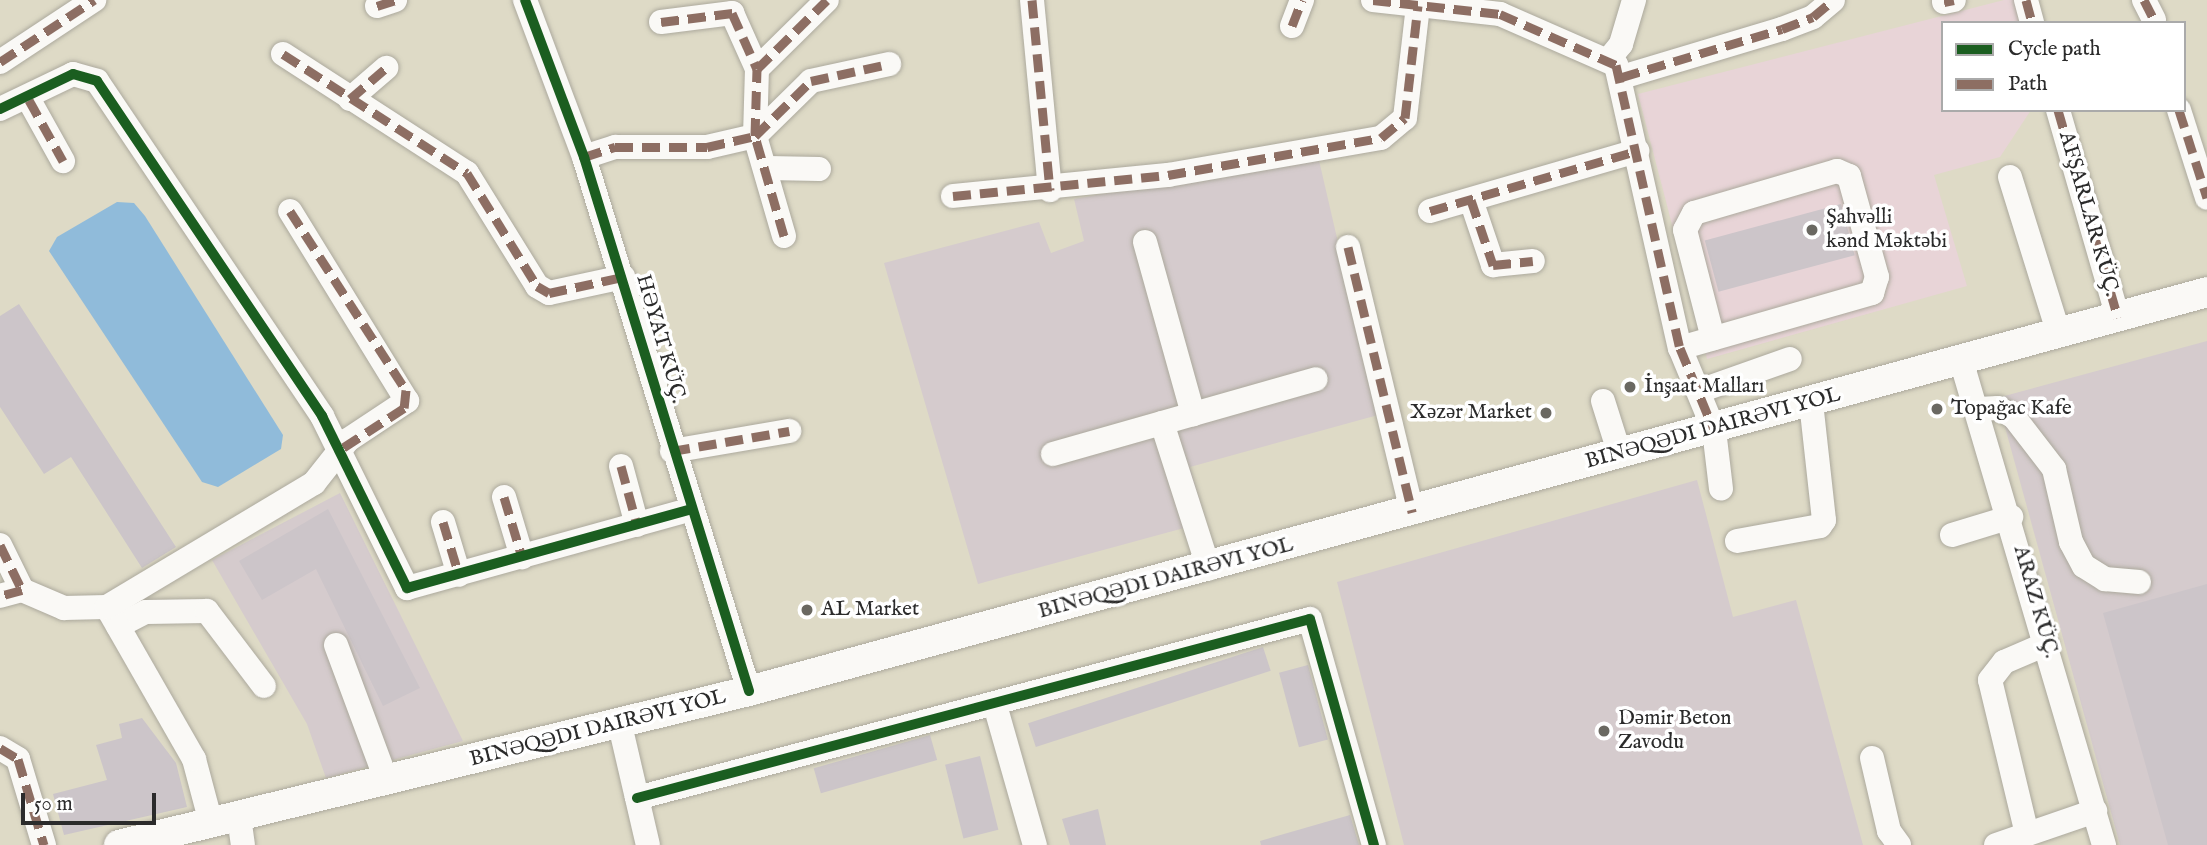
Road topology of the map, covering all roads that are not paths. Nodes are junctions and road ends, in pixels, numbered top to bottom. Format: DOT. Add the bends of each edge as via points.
graph roads {
  1 [pos="524,0"];
  2 [pos="827,0"];
  3 [pos="1032,0"];
  4 [pos="1302,0"];
  5 [pos="1373,0"];
  6 [pos="1634,0"];
  7 [pos="1833,0"];
  8 [pos="2026,0"];
  9 [pos="88,2"];
  10 [pos="1483,5"];
  11 [pos="1418,6"];
  12 [pos="2031,21"];
  13 [pos="661,22"];
  14 [pos="1292,26"];
  15 [pos="282,54"];
  16 [pos="0,62"];
  17 [pos="889,64"];
  18 [pos="386,68"];
  19 [pos="1615,68"];
  20 [pos="757,69"];
  21 [pos="350,99"];
  22 [pos="29,100"];
  23 [pos="0,109"];
  24 [pos="2059,112"];
  25 [pos="2180,112"];
  26 [pos="755,135"];
  27 [pos="1637,151"];
  28 [pos="584,157"];
  29 [pos="63,161"];
  30 [pos="768,167"];
  31 [pos="819,169"];
  32 [pos="2010,177"];
  33 [pos="1050,190"];
  34 [pos="953,196"];
  35 [pos="2207,198"];
  36 [pos="1471,200"];
  37 [pos="290,211"];
  38 [pos="1430,211"];
  39 [pos="784,236"];
  40 [pos="1145,242"];
  41 [pos="1348,247"];
  42 [pos="1533,261"];
  43 [pos="622,277"];
  44 [pos="2207,292"];
  45 [pos="2118,318"];
  46 [pos="2059,334"];
  47 [pos="1713,338"];
  48 [pos="1681,348"];
  49 [pos="1790,359"];
  50 [pos="1961,360"];
  51 [pos="1317,379"];
  52 [pos="1702,390"];
  53 [pos="1603,401"];
  54 [pos="1811,402"];
  55 [pos="1978,409"];
  56 [pos="1193,414"];
  57 [pos="1162,423"];
  58 [pos="789,430"];
  59 [pos="1714,430"];
  60 [pos="338,451"];
  61 [pos="672,451"];
  62 [pos="1053,454"];
  63 [pos="1620,455"];
  64 [pos="621,466"];
  65 [pos="1721,489"];
  66 [pos="504,497"];
  67 [pos="689,510"];
  68 [pos="1412,512"];
  69 [pos="2011,517"];
  70 [pos="443,522"];
  71 [pos="637,525"];
  72 [pos="1952,535"];
  73 [pos="1737,541"];
  74 [pos="0,545"];
  75 [pos="522,557"];
  76 [pos="1209,569"];
  77 [pos="459,575"];
  78 [pos="2139,582"];
  79 [pos="11,593"];
  80 [pos="112,616"];
  81 [pos="2046,644"];
  82 [pos="336,645"];
  83 [pos="264,686"];
  84 [pos="749,691"];
  85 [pos="995,705"];
  86 [pos="620,725"];
  87 [pos="0,748"];
  88 [pos="1872,758"];
  89 [pos="387,782"];
  90 [pos="637,798"];
  91 [pos="2095,811"];
  92 [pos="231,828"];
  93 [pos="2027,834"];
  94 [pos="44,845"];
  95 [pos="119,845"];
  96 [pos="648,845"];
  97 [pos="1035,845"];
  98 [pos="1374,845"];
  99 [pos="1899,845"];
  100 [pos="1996,845"];
  101 [pos="2104,845"];
  1 -- 28 [label="street, HƏYAT KÜÇ."];
  2 -- 20 [label="street"];
  3 -- 33 [label="street"];
  4 -- 14 [label="street"];
  5 -- 11 [label="street"];
  6 -- 19 [label="street"];
  7 -- 19 [label="street" via="1813,17 1782,29"];
  8 -- 12 [label="street"];
  9 -- 16 [label="street"];
  10 -- 11 [label="street"];
  10 -- 19 [label="street"];
  11 -- 33 [label="street" via="1405,118 1393,133"];
  13 -- 20 [label="street" via="732,13"];
  15 -- 21 [label="street"];
  17 -- 26 [label="street" via="811,81"];
  18 -- 21 [label="street"];
  19 -- 27 [label="street"];
  20 -- 26 [label="street"];
  21 -- 43 [label="street" via="442,151 467,173 537,286 549,293"];
  22 -- 23 [label="street"];
  22 -- 29 [label="street"];
  22 -- 60 [label="street" via="73,74 97,81 323,416"];
  24 -- 45 [label="street, AFŞARLAR KÜÇ."];
  25 -- 35 [label="street"];
  26 -- 28 [label="street" via="707,146 615,147"];
  26 -- 30 [label="street"];
  27 -- 36 [label="street"];
  27 -- 48 [label="street"];
  28 -- 43 [label="street, HƏYAT KÜÇ."];
  30 -- 31 [label="street"];
  30 -- 39 [label="street"];
  32 -- 46 [label="street"];
  33 -- 34 [label="street"];
  36 -- 38 [label="street"];
  36 -- 42 [label="street" via="1493,265"];
  37 -- 60 [label="street" via="406,390 404,408"];
  40 -- 56 [label="street"];
  41 -- 68 [label="street"];
  43 -- 61 [label="street, HƏYAT KÜÇ."];
  44 -- 45 [label="main road, BINƏQƏDI DAIRƏVI YOL"];
  45 -- 46 [label="main road, BINƏQƏDI DAIRƏVI YOL"];
  46 -- 50 [label="main road, BINƏQƏDI DAIRƏVI YOL"];
  47 -- 47 [label="street" via="1872,293 1877,277 1849,176 1838,171 1694,213 1685,230"];
  47 -- 48 [label="street"];
  48 -- 52 [label="street"];
  49 -- 52 [label="street"];
  50 -- 54 [label="main road, BINƏQƏDI DAIRƏVI YOL"];
  50 -- 55 [label="street, ARAZ KÜÇ."];
  51 -- 56 [label="street"];
  52 -- 59 [label="street"];
  53 -- 63 [label="street"];
  54 -- 59 [label="main road, BINƏQƏDI DAIRƏVI YOL"];
  54 -- 73 [label="street" via="1825,520 1820,526"];
  55 -- 69 [label="street, ARAZ KÜÇ."];
  55 -- 78 [label="street" via="1998,408 2014,417 2047,459 2084,566 2105,579"];
  56 -- 57 [label="street"];
  57 -- 62 [label="street"];
  57 -- 76 [label="street"];
  58 -- 61 [label="street"];
  59 -- 63 [label="main road, BINƏQƏDI DAIRƏVI YOL"];
  59 -- 65 [label="street"];
  60 -- 77 [label="street" via="403,586"];
  60 -- 80 [label="street" via="314,483"];
  61 -- 67 [label="street, HƏYAT KÜÇ."];
  63 -- 68 [label="main road, BINƏQƏDI DAIRƏVI YOL"];
  64 -- 71 [label="street"];
  66 -- 75 [label="street"];
  67 -- 71 [label="street"];
  67 -- 84 [label="street, HƏYAT KÜÇ."];
  68 -- 76 [label="main road, BINƏQƏDI DAIRƏVI YOL"];
  69 -- 72 [label="street"];
  69 -- 81 [label="street, ARAZ KÜÇ."];
  70 -- 77 [label="street"];
  71 -- 75 [label="street"];
  74 -- 79 [label="street"];
  75 -- 77 [label="street"];
  76 -- 84 [label="main road, BINƏQƏDI DAIRƏVI YOL"];
  79 -- 80 [label="street"];
  80 -- 83 [label="street" via="207,611"];
  80 -- 92 [label="street"];
  81 -- 91 [label="street, ARAZ KÜÇ."];
  81 -- 93 [label="street" via="2004,662 1990,680"];
  82 -- 89 [label="street"];
  84 -- 86 [label="main road, BINƏQƏDI DAIRƏVI YOL"];
  85 -- 90 [label="street"];
  85 -- 97 [label="street"];
  85 -- 98 [label="street" via="1310,619"];
  86 -- 89 [label="main road, BINƏQƏDI DAIRƏVI YOL"];
  86 -- 90 [label="street"];
  87 -- 94 [label="street" via="18,759"];
  88 -- 99 [label="street" via="1889,831"];
  89 -- 92 [label="main road, BINƏQƏDI DAIRƏVI YOL"];
  90 -- 96 [label="street"];
  91 -- 93 [label="street"];
  91 -- 101 [label="street, ARAZ KÜÇ."];
  92 -- 95 [label="main road, BINƏQƏDI DAIRƏVI YOL"];
  93 -- 100 [label="street"];
}
